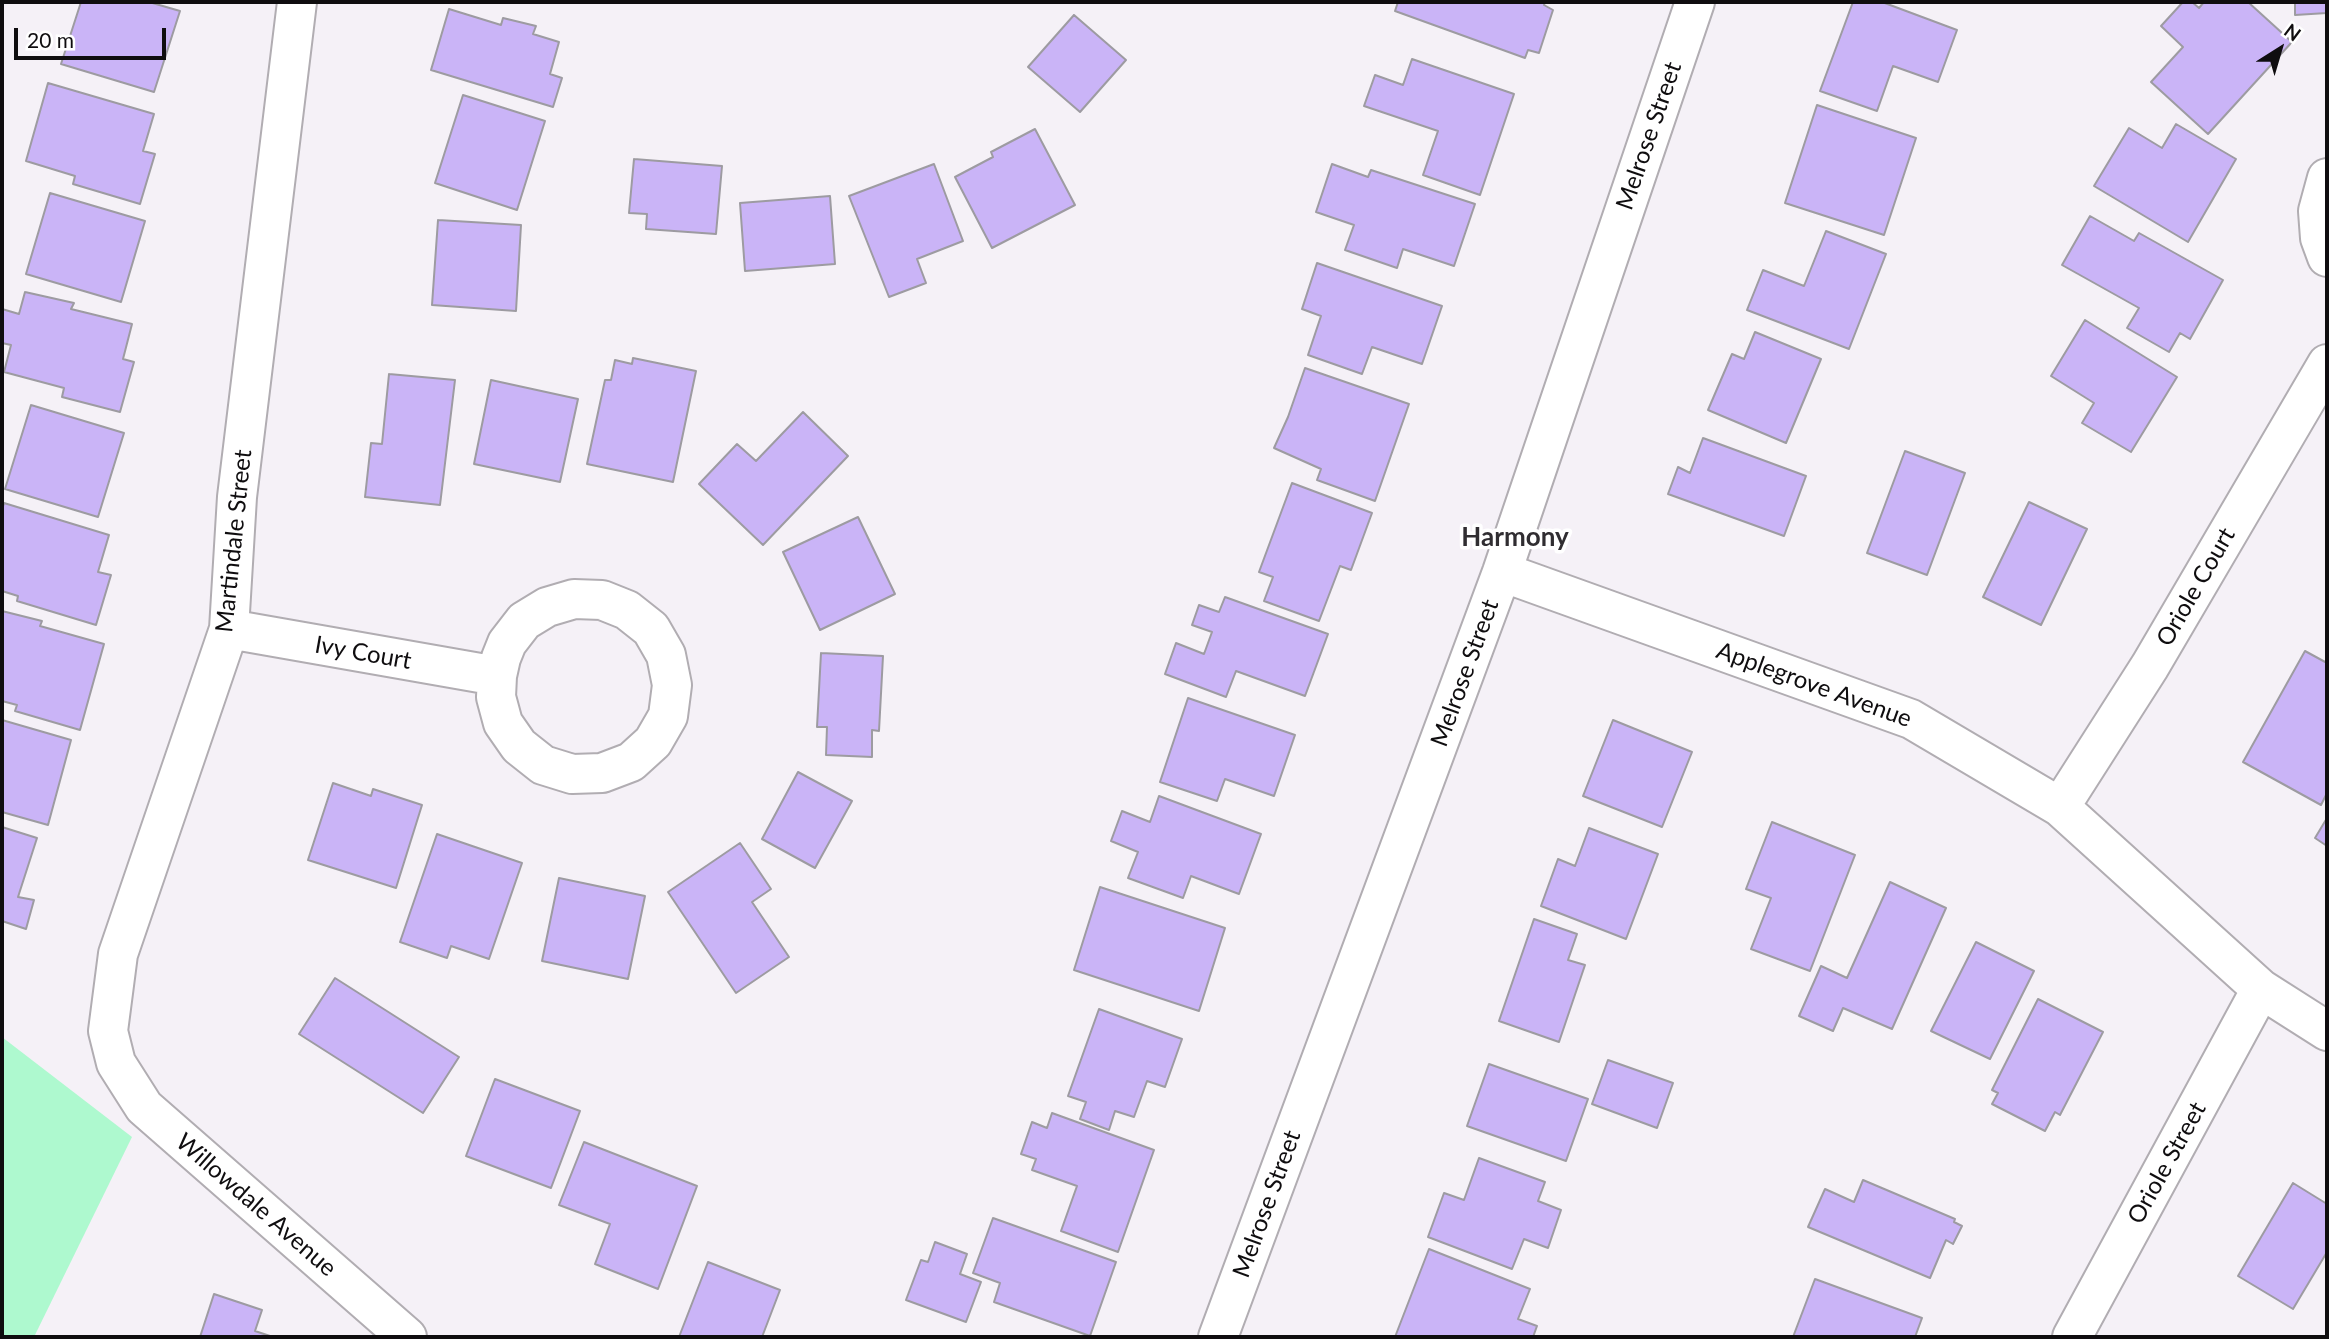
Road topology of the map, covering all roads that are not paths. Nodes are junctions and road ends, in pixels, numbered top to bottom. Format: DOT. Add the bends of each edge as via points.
graph roads {
  1 [pos="297,2"];
  2 [pos="1695,2"];
  3 [pos="2327,178"];
  4 [pos="2327,257"];
  5 [pos="2327,365"];
  6 [pos="1502,572"];
  7 [pos="229,629"];
  8 [pos="497,676"];
  9 [pos="2060,807"];
  10 [pos="2261,989"];
  11 [pos="2327,1031"];
  12 [pos="116,1063"];
  13 [pos="407,1337"];
  14 [pos="1218,1337"];
  15 [pos="2072,1337"];
  1 -- 7 [label="street, Martindale Street" via="237,497"];
  2 -- 6 [label="street, Melrose Street"];
  3 -- 4 [label="street" via="2318,211"];
  5 -- 9 [label="street, Oriole Court" via="2150,666"];
  6 -- 9 [label="street, Applegrove Avenue" via="1911,719"];
  6 -- 14 [label="street, Melrose Street"];
  7 -- 8 [label="street, Ivy Court"];
  7 -- 12 [label="street, Martindale Street" via="118,954 108,1031"];
  8 -- 8 [label="street" via="496,697 503,723 519,746 543,765 572,774 602,773 631,762 653,742 668,716 672,685 666,655 651,629 627,610 601,600 574,599 547,607 524,621 507,643"];
  9 -- 10 [label="street, Applegrove Avenue"];
  10 -- 11 [label="street, Applegrove Avenue"];
  10 -- 15 [label="street, Oriole Street"];
  12 -- 13 [label="street, Willowdale Avenue" via="144,1107"];
}
